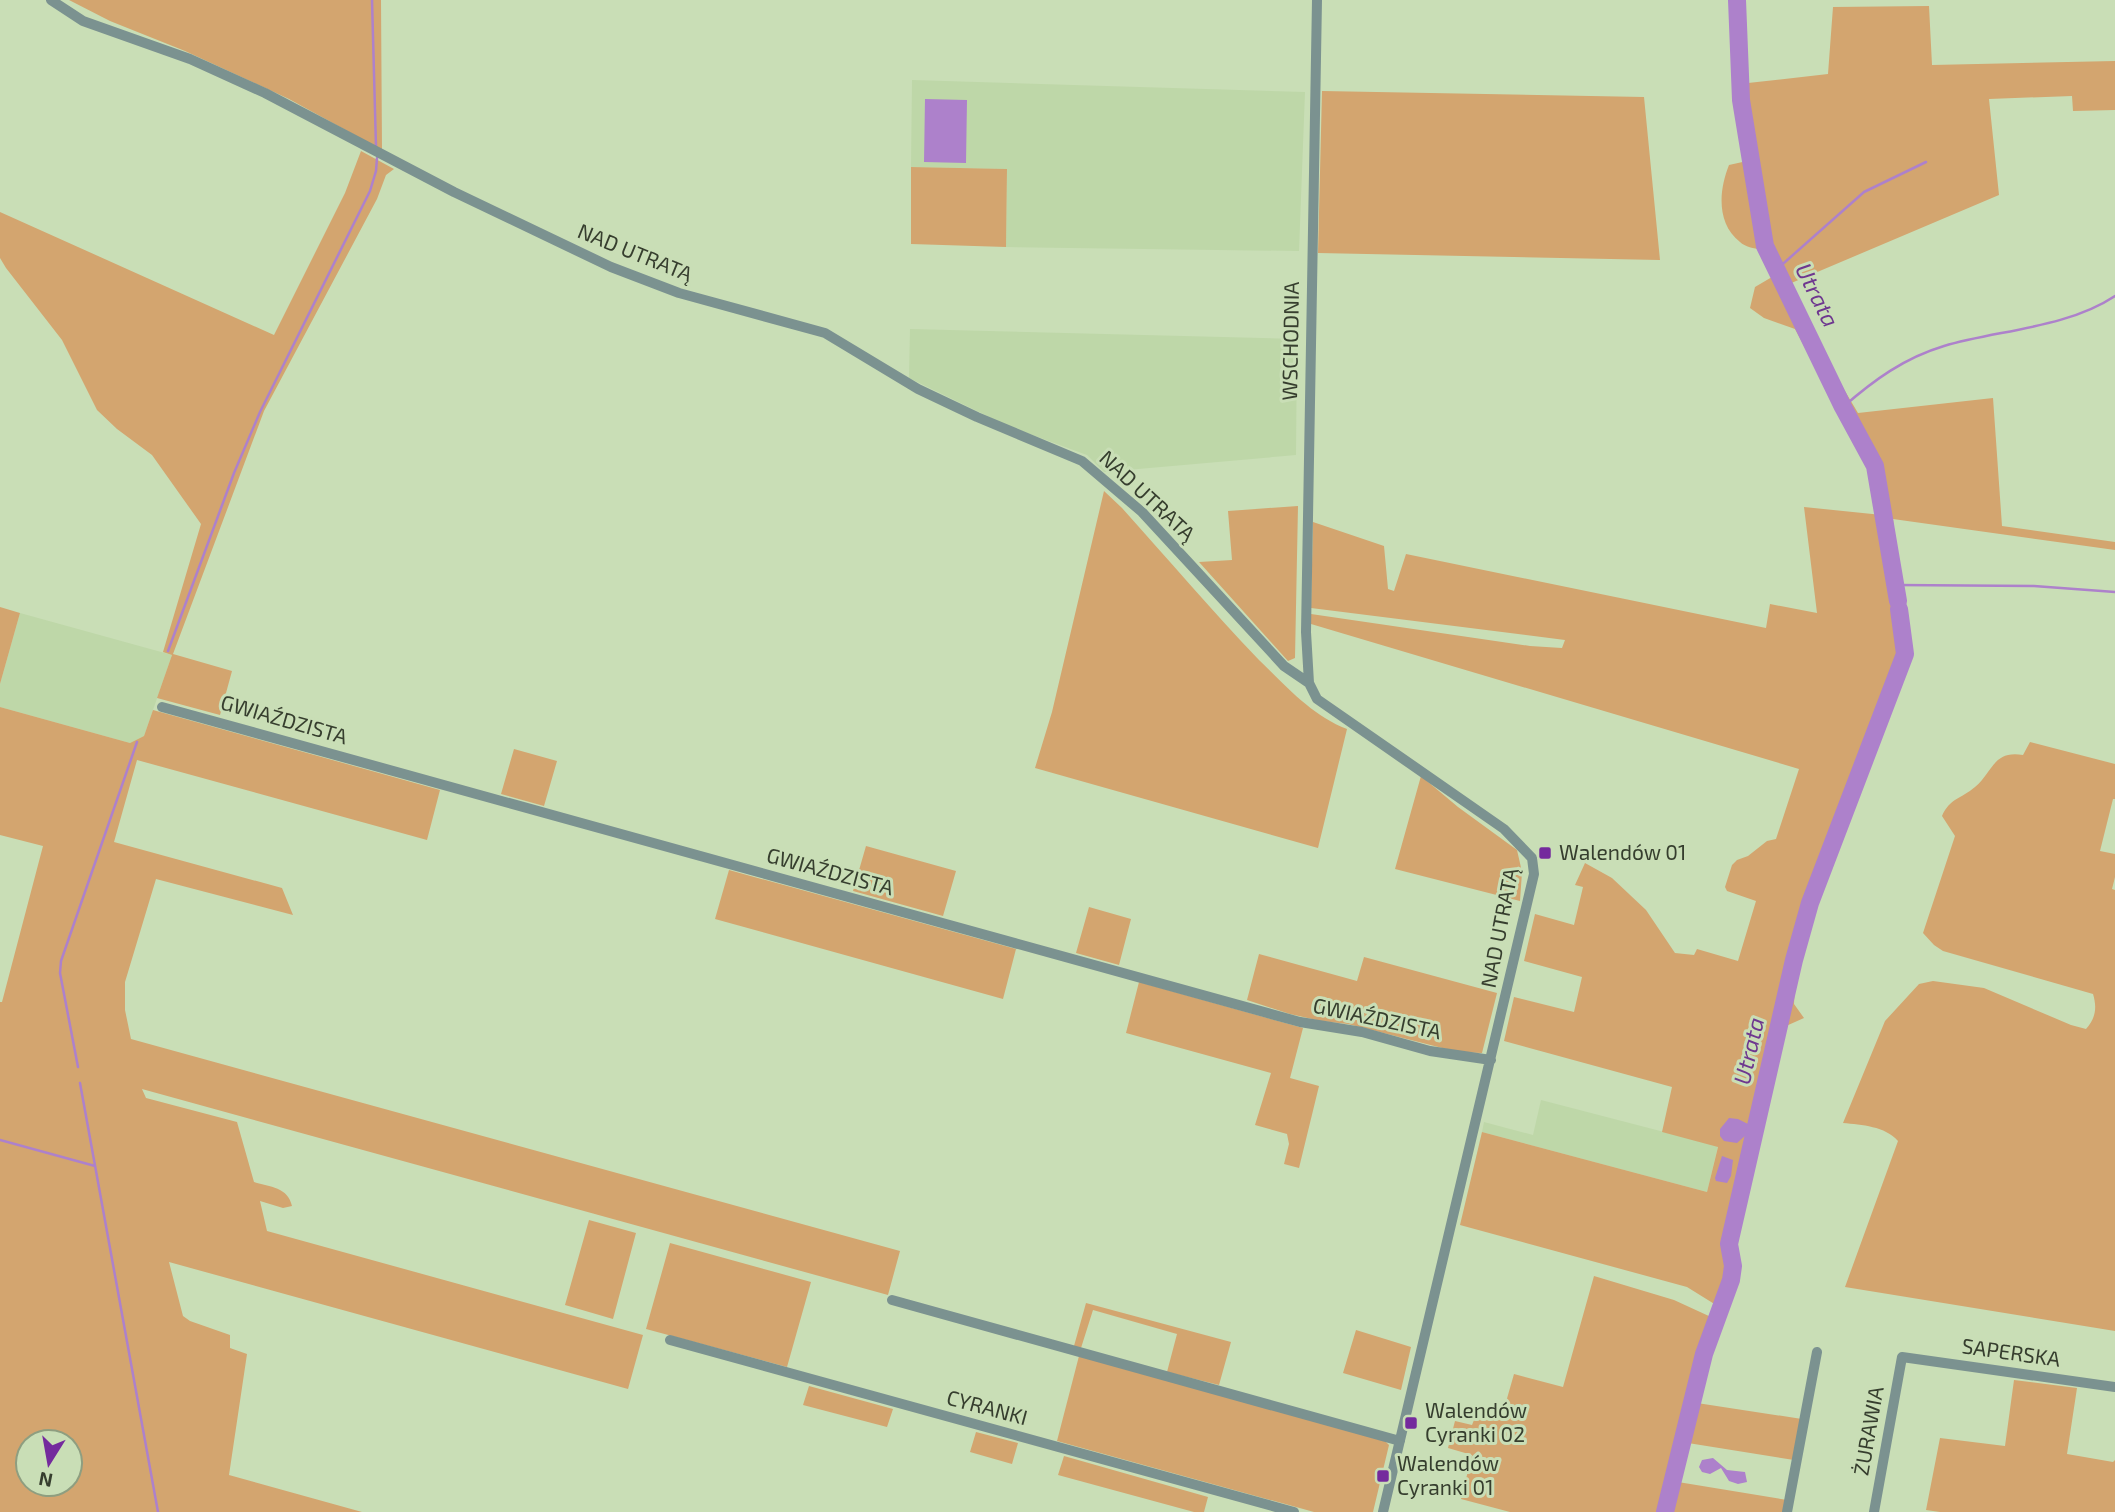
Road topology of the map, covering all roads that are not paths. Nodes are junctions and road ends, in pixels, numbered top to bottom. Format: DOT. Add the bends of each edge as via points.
graph roads {
  1 [pos="51,0"];
  2 [pos="1317,0"];
  3 [pos="1309,683"];
  4 [pos="162,707"];
  5 [pos="1491,1060"];
  6 [pos="892,1300"];
  7 [pos="670,1340"];
  8 [pos="1817,1352"];
  9 [pos="1902,1357"];
  10 [pos="2115,1387"];
  11 [pos="1400,1441"];
  12 [pos="1294,1512"];
  13 [pos="1383,1512"];
  14 [pos="1787,1512"];
  15 [pos="1874,1512"];
  1 -- 3 [label="street, NAD UTRATĄ" via="83,21 190,59 265,93 454,192 611,267 679,293 825,333 918,388 1082,461 1142,512 1284,666"];
  2 -- 3 [label="street, WSCHODNIA" via="1306,632"];
  3 -- 5 [label="street, NAD UTRATĄ" via="1317,699 1504,829 1532,858 1534,874"];
  4 -- 5 [label="street, GWIAŹDZISTA" via="1300,1022"];
  5 -- 11 [label="street, NAD UTRATĄ"];
  6 -- 11 [label="street"];
  7 -- 12 [label="street, CYRANKI"];
  8 -- 14 [label="street"];
  9 -- 10 [label="street, SAPERSKA"];
  9 -- 15 [label="street, ŻURAWIA"];
  11 -- 13 [label="street, NAD UTRATĄ"];
}
